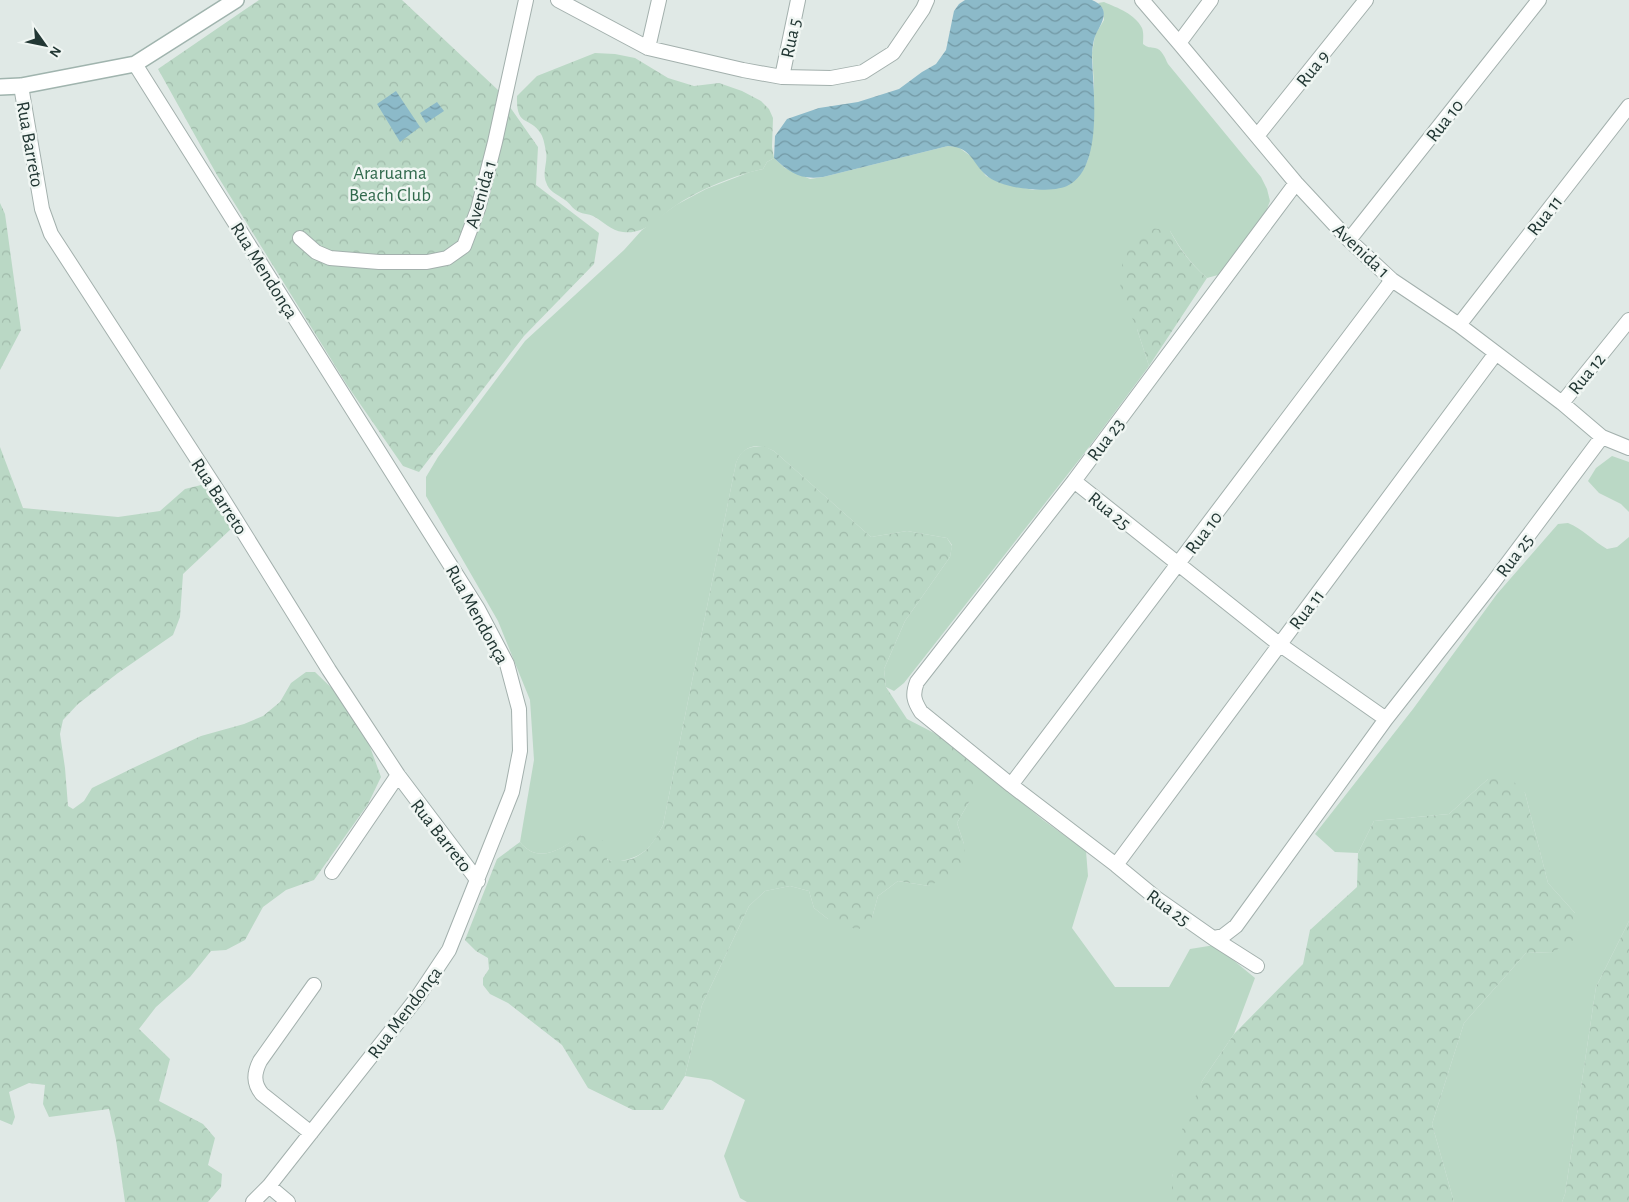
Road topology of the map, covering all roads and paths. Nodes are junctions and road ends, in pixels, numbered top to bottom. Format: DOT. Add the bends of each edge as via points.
graph roads {
  1 [pos="236,0"];
  2 [pos="526,0"];
  3 [pos="558,0"];
  4 [pos="660,0"];
  5 [pos="798,0"];
  6 [pos="928,0"];
  7 [pos="1142,0"];
  8 [pos="1211,0"];
  9 [pos="1366,0"];
  10 [pos="1540,0"];
  11 [pos="1179,43"];
  12 [pos="648,48"];
  13 [pos="135,64"];
  14 [pos="782,77"];
  15 [pos="21,86"];
  16 [pos="0,87"];
  17 [pos="1629,106"];
  18 [pos="1257,136"];
  19 [pos="1296,183"];
  20 [pos="300,238"];
  21 [pos="1349,240"];
  22 [pos="1392,280"];
  23 [pos="1629,320"];
  24 [pos="1459,325"];
  25 [pos="1496,353"];
  26 [pos="1562,403"];
  27 [pos="1602,437"];
  28 [pos="1629,448"];
  29 [pos="1074,481"];
  30 [pos="1178,564"];
  31 [pos="1279,644"];
  32 [pos="912,693"];
  33 [pos="1386,719"];
  34 [pos="398,775"];
  35 [pos="1011,784"];
  36 [pos="1116,865"];
  37 [pos="332,872"];
  38 [pos="478,881"];
  39 [pos="1213,938"];
  40 [pos="1257,966"];
  41 [pos="314,985"];
  42 [pos="311,1133"];
  43 [pos="269,1186"];
  44 [pos="253,1202"];
  45 [pos="288,1202"];
  1 -- 13 [label="street"];
  2 -- 20 [label="street, Avenida 1" via="478,209 464,246 447,258 427,262 379,262 330,258 316,252"];
  3 -- 12 [label="street"];
  4 -- 12 [label="street"];
  5 -- 14 [label="street, Rua 5"];
  6 -- 14 [label="street" via="893,53 863,72 831,78"];
  7 -- 11 [label="street, Avenida 1"];
  8 -- 11 [label="street"];
  9 -- 18 [label="street, Rua 9"];
  10 -- 21 [label="street, Rua 10"];
  11 -- 18 [label="street, Avenida 1"];
  12 -- 14 [label="street"];
  13 -- 15 [label="street"];
  13 -- 38 [label="street, Rua Mendonça" via="478,609 507,664 519,709 520,751 512,792"];
  15 -- 16 [label="street"];
  15 -- 34 [label="street, Rua Barreto" via="42,208 51,234"];
  17 -- 24 [label="street, Rua 11"];
  18 -- 19 [label="street, Avenida 1"];
  19 -- 21 [label="street, Avenida 1"];
  19 -- 29 [label="street, Rua 23"];
  21 -- 22 [label="street, Avenida 1"];
  22 -- 24 [label="street, Avenida 1"];
  22 -- 30 [label="street, Rua 10"];
  23 -- 26 [label="street, Rua 12"];
  24 -- 25 [label="street, Avenida 1"];
  25 -- 26 [label="street, Avenida 1"];
  25 -- 31 [label="street, Rua 11"];
  26 -- 27 [label="street, Avenida 1"];
  27 -- 28 [label="street, Avenida 1"];
  27 -- 33 [label="street, Rua 25"];
  29 -- 30 [label="street, Rua 25"];
  29 -- 32 [label="street, Rua 23" via="917,682"];
  30 -- 31 [label="street, Rua 25"];
  30 -- 35 [label="street, Rua 10"];
  31 -- 33 [label="street, Rua 25"];
  31 -- 36 [label="street, Rua 11"];
  32 -- 35 [label="street, Rua 25" via="921,712"];
  33 -- 39 [label="street, Rua 25" via="1236,926 1224,936"];
  34 -- 37 [label="street"];
  34 -- 38 [label="street, Rua Barreto"];
  35 -- 36 [label="street, Rua 25"];
  36 -- 39 [label="street, Rua 25"];
  38 -- 42 [label="street, Rua Mendonça" via="449,950 428,982"];
  39 -- 40 [label="street"];
  41 -- 42 [label="street" via="260,1061 254,1079 262,1094"];
  42 -- 43 [label="street, Rua Mendonça"];
  43 -- 44 [label="street, Rua Mendonça"];
  43 -- 45 [label="street"];
}
